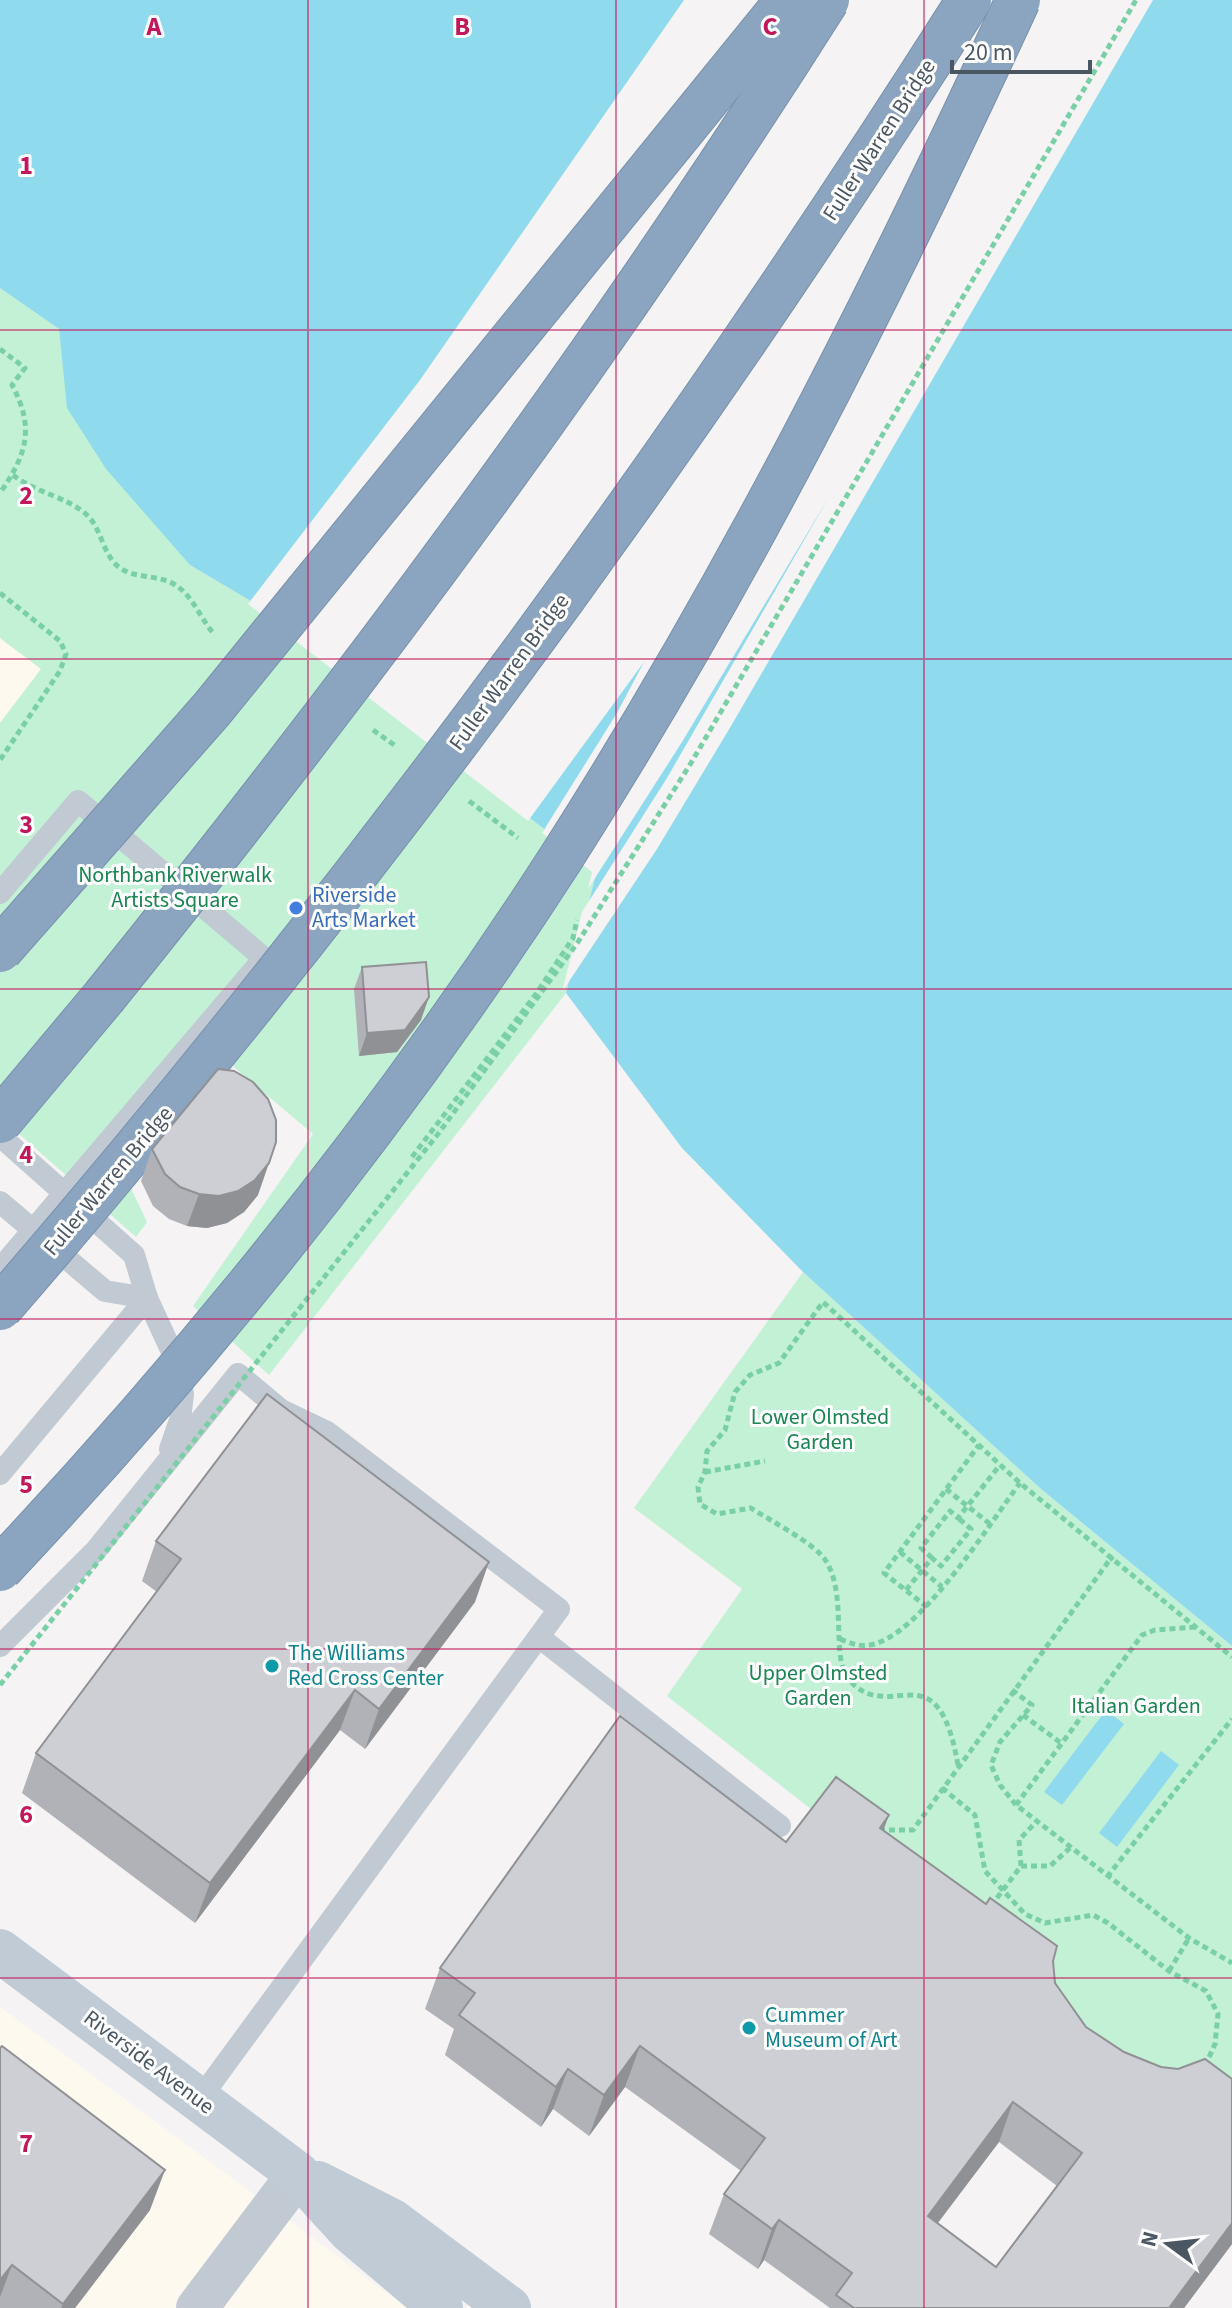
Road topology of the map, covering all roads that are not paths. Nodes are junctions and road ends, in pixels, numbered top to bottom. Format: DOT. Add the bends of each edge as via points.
graph roads {
  1 [pos="788,0"];
  2 [pos="827,0"];
  3 [pos="969,0"];
  4 [pos="1018,0"];
  5 [pos="0,893"];
  6 [pos="0,950"];
  7 [pos="0,1121"];
  8 [pos="0,1136"];
  9 [pos="63,1192"];
  10 [pos="0,1202"];
  11 [pos="33,1230"];
  12 [pos="0,1269"];
  13 [pos="147,1298"];
  14 [pos="0,1308"];
  15 [pos="0,1474"];
  16 [pos="157,1476"];
  17 [pos="0,1569"];
  18 [pos="539,1637"];
  19 [pos="0,1646"];
  20 [pos="780,1826"];
  21 [pos="0,1951"];
  22 [pos="199,2100"];
  23 [pos="298,2174"];
  24 [pos="197,2308"];
  25 [pos="441,2308"];
  26 [pos="509,2308"];
  1 -- 6 [label="highway, bridge" via="212,709"];
  2 -- 7 [label="highway, bridge" via="610,325 400,619 188,893"];
  3 -- 14 [label="highway, Fuller Warren Bridge, bridge" via="744,343 503,681 310,933"];
  4 -- 17 [label="highway, bridge" via="893,266 792,463 646,720 551,872 420,1063 290,1235 128,1429"];
  5 -- 9 [label="lane" via="78,801 264,958"];
  8 -- 9 [label="lane"];
  9 -- 11 [label="lane"];
  9 -- 13 [label="lane" via="134,1255"];
  10 -- 11 [label="lane"];
  11 -- 12 [label="lane"];
  11 -- 13 [label="lane" via="105,1291"];
  13 -- 15 [label="lane"];
  13 -- 16 [label="lane" via="171,1343 183,1394 176,1432"];
  16 -- 18 [label="lane" via="238,1374 281,1410 327,1432 559,1609"];
  16 -- 19 [label="lane" via="96,1550"];
  18 -- 20 [label="lane"];
  18 -- 22 [label="lane"];
  21 -- 22 [label="main road, Riverside Avenue"];
  22 -- 23 [label="main road, Riverside Avenue"];
  23 -- 24 [label="street"];
  23 -- 25 [label="main road, Riverside Avenue" via="350,2231"];
  23 -- 26 [label="main road, Riverside Avenue" via="391,2220"];
}
